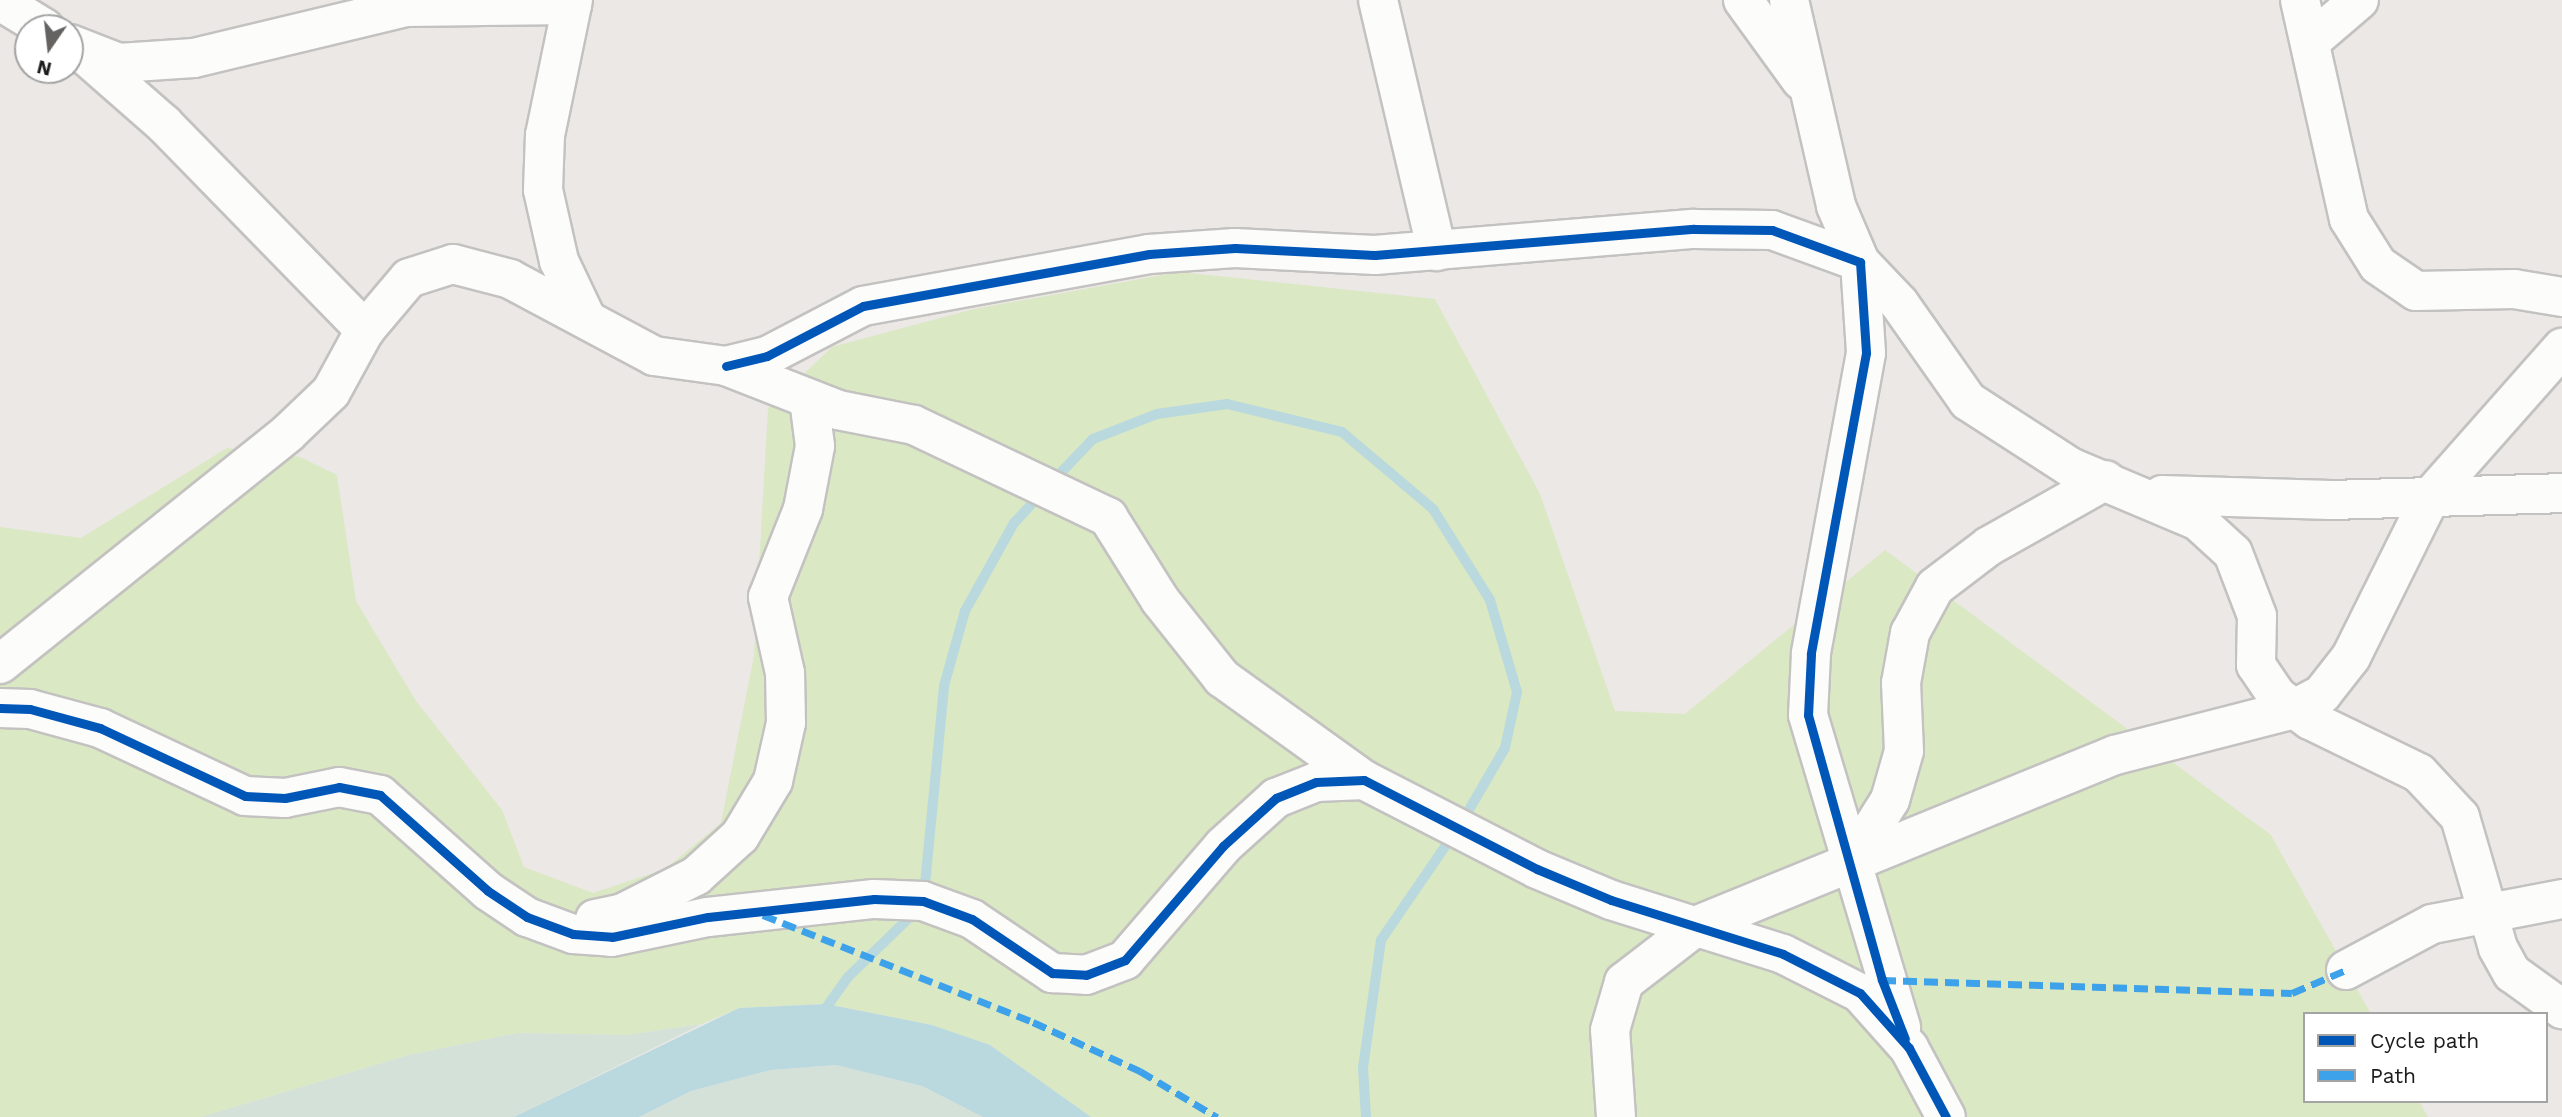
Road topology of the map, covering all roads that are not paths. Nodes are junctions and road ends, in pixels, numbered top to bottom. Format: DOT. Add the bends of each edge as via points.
graph roads {
  1 [pos="1378,0"];
  2 [pos="1743,0"];
  3 [pos="1789,0"];
  4 [pos="2271,0"];
  5 [pos="2300,0"];
  6 [pos="2325,0"];
  7 [pos="2360,0"];
  8 [pos="0,1"];
  9 [pos="573,2"];
  10 [pos="21,14"];
  11 [pos="2311,41"];
  12 [pos="84,50"];
  13 [pos="84,55"];
  14 [pos="1812,96"];
  15 [pos="1437,251"];
  16 [pos="1860,262"];
  17 [pos="2514,289"];
  18 [pos="2562,297"];
  19 [pos="586,318"];
  20 [pos="365,330"];
  21 [pos="2562,335"];
  22 [pos="2562,348"];
  23 [pos="726,366"];
  24 [pos="809,399"];
  25 [pos="2106,480"];
  26 [pos="2562,493"];
  27 [pos="2142,494"];
  28 [pos="2431,496"];
  29 [pos="0,664"];
  30 [pos="0,708"];
  31 [pos="2294,709"];
  32 [pos="1364,780"];
  33 [pos="1849,865"];
  34 [pos="2562,899"];
  35 [pos="2488,912"];
  36 [pos="1698,925"];
  37 [pos="557,928"];
  38 [pos="2346,970"];
  39 [pos="2562,1009"];
  40 [pos="1909,1048"];
  41 [pos="1616,1117"];
  42 [pos="1946,1117"];
  1 -- 15 [label="street"];
  2 -- 14 [label="street"];
  3 -- 14 [label="street"];
  4 -- 11 [label="street"];
  5 -- 11 [label="street"];
  6 -- 11 [label="street"];
  7 -- 11 [label="street"];
  8 -- 10 [label="street"];
  9 -- 12 [label="street" via="407,7 194,58 119,63"];
  9 -- 19 [label="street" via="545,135 543,190 559,261"];
  11 -- 17 [label="street" via="2349,219 2378,265 2416,290"];
  13 -- 20 [label="street" via="164,124"];
  14 -- 16 [label="street" via="1836,206"];
  15 -- 16 [label="street" via="1694,229 1773,230"];
  15 -- 23 [label="street" via="1375,256 1236,248 1011,275 863,306 767,356"];
  16 -- 25 [label="street" via="1899,303 1968,401 2011,433"];
  16 -- 33 [label="street" via="1866,354 1811,654 1808,715"];
  17 -- 18 [label="street"];
  17 -- 21 [label="street"];
  19 -- 20 [label="street" via="510,279 453,264 409,278"];
  19 -- 23 [label="street" via="654,356"];
  20 -- 29 [label="street" via="331,392 288,433"];
  22 -- 28 [label="street"];
  23 -- 24 [label="street"];
  24 -- 32 [label="street" via="914,425 1108,517 1160,600 1222,678"];
  24 -- 37 [label="street" via="815,446 803,509 768,597 785,673 786,723 773,781 740,836 695,876 624,913"];
  25 -- 27 [label="street"];
  25 -- 33 [label="street" via="1989,545 1935,587 1910,633 1901,683 1904,751 1890,800"];
  26 -- 28 [label="street"];
  27 -- 28 [label="street" via="2229,500"];
  27 -- 31 [label="street" via="2198,521 2233,553 2257,616 2256,665"];
  28 -- 31 [label="street" via="2351,657 2322,694"];
  30 -- 37 [label="street" via="30,709 100,728 244,796 285,798 339,787 380,795 488,891"];
  31 -- 33 [label="street" via="2115,755"];
  31 -- 35 [label="street" via="2419,773 2460,817"];
  32 -- 36 [label="street" via="1537,869 1611,900"];
  32 -- 37 [label="street" via="1317,782 1276,798 1223,846 1125,960 1086,975 1052,973 972,919 923,901 874,899 708,917 612,937"];
  33 -- 36 [label="street"];
  33 -- 40 [label="street"];
  34 -- 35 [label="street"];
  35 -- 38 [label="street" via="2432,924"];
  35 -- 39 [label="street" via="2512,973"];
  36 -- 40 [label="street" via="1783,954 1860,993"];
  36 -- 41 [label="street" via="1624,982 1610,1030"];
  40 -- 42 [label="street"];
}
